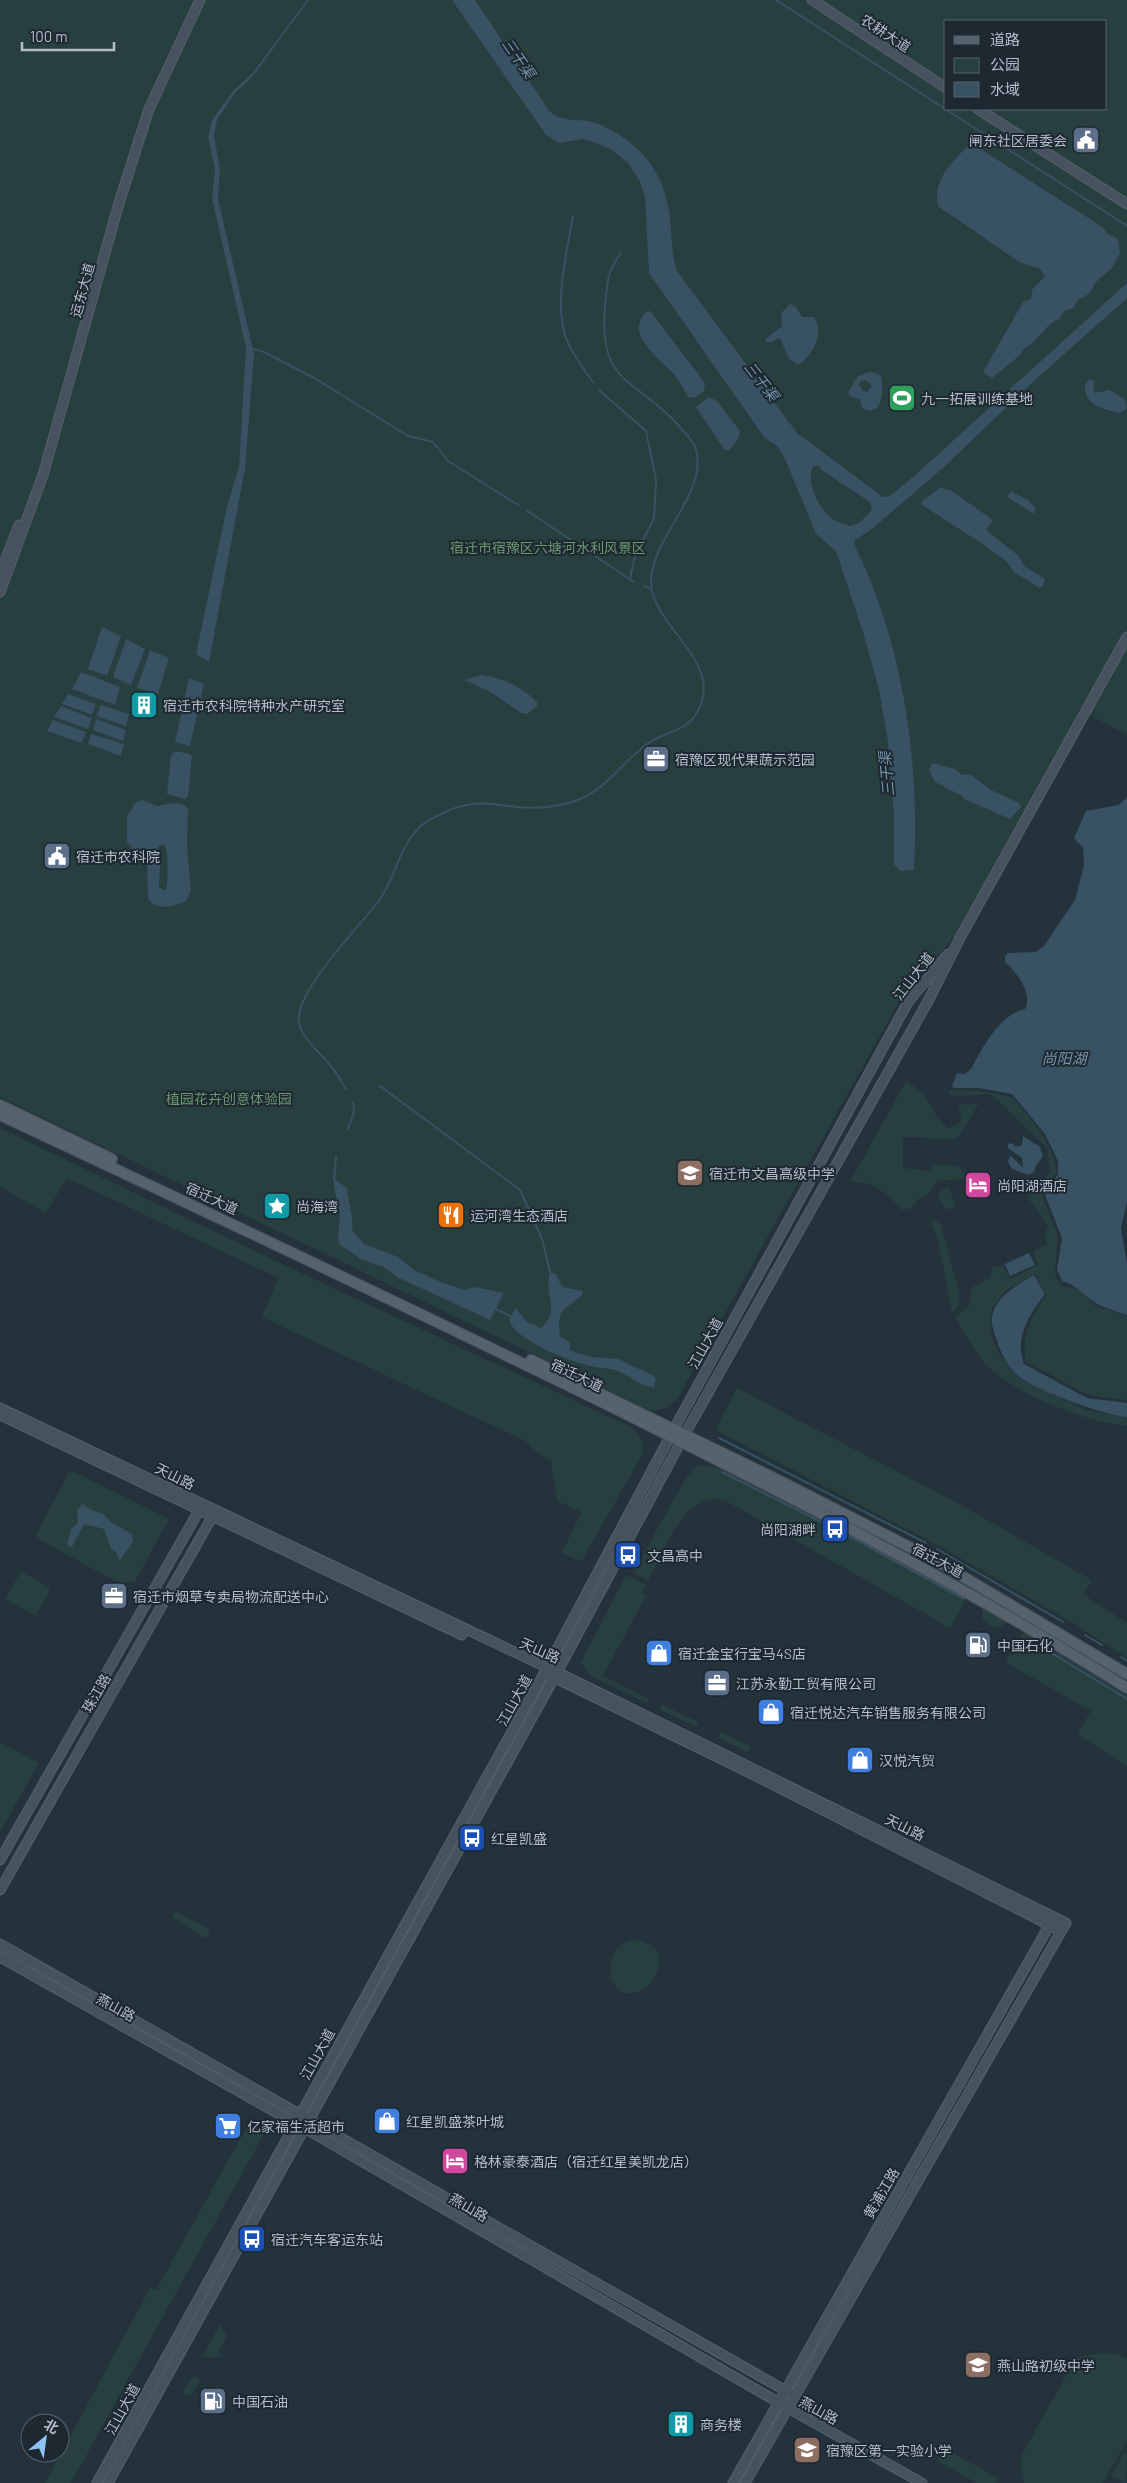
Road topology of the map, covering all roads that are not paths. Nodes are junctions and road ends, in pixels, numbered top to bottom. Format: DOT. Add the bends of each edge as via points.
graph roads {
  1 [pos="195,0"];
  2 [pos="200,0"];
  3 [pos="812,0"];
  4 [pos="944,87"];
  5 [pos="980,110"];
  6 [pos="1127,204"];
  7 [pos="0,574"];
  8 [pos="0,592"];
  9 [pos="1127,637"];
  10 [pos="961,936"];
  11 [pos="0,1105"];
  12 [pos="0,1115"];
  13 [pos="0,1408"];
  14 [pos="0,1415"];
  15 [pos="672,1433"];
  16 [pos="683,1438"];
  17 [pos="200,1507"];
  18 [pos="214,1514"];
  19 [pos="546,1670"];
  20 [pos="1127,1674"];
  21 [pos="556,1675"];
  22 [pos="1127,1688"];
  23 [pos="0,1860"];
  24 [pos="0,1890"];
  25 [pos="1052,1920"];
  26 [pos="1063,1927"];
  27 [pos="0,1944"];
  28 [pos="0,1957"];
  29 [pos="300,2114"];
  30 [pos="309,2119"];
  31 [pos="295,2122"];
  32 [pos="304,2128"];
  33 [pos="785,2390"];
  34 [pos="795,2396"];
  35 [pos="779,2402"];
  36 [pos="788,2408"];
  37 [pos="97,2483"];
  38 [pos="108,2483"];
  39 [pos="733,2483"];
  40 [pos="745,2483"];
  41 [pos="922,2483"];
  1 -- 7 [label="street, 运东大道" via="165,57 143,110 113,206 57,418"];
  2 -- 8 [label="street, 运东大道" via="149,108 46,466"];
  3 -- 4 [label="street, 农耕大道"];
  5 -- 6 [label="street"];
  9 -- 10 [label="street, 江山大道"];
  10 -- 15 [label="street, 江山大道" via="908,1002"];
  10 -- 16 [label="street, 江山大道" via="847,1148"];
  11 -- 15 [label="main road, 宿迁大道"];
  12 -- 15 [label="main road, 宿迁大道"];
  13 -- 17 [label="street, 天山路"];
  14 -- 17 [label="street, 天山路"];
  15 -- 16 [label="main road, 宿迁大道"];
  15 -- 19 [label="street, 江山大道"];
  16 -- 20 [label="main road, 宿迁大道" via="936,1560"];
  16 -- 21 [label="street, 江山大道"];
  16 -- 22 [label="main road, 宿迁大道" via="940,1576"];
  17 -- 18 [label="street, 天山路"];
  17 -- 23 [label="street, 珠江路"];
  18 -- 19 [label="street, 天山路"];
  18 -- 24 [label="street, 珠江路"];
  19 -- 21 [label="street, 天山路"];
  19 -- 29 [label="street, 江山大道"];
  21 -- 25 [label="street, 天山路"];
  21 -- 30 [label="street, 江山大道"];
  25 -- 26 [label="street, 天山路"];
  25 -- 33 [label="street, 黄浦江路"];
  26 -- 34 [label="street, 黄浦江路"];
  27 -- 29 [label="street, 燕山路"];
  28 -- 31 [label="street, 燕山路"];
  29 -- 30 [label="street, 燕山路"];
  29 -- 31 [label="street, 江山大道"];
  30 -- 32 [label="street, 江山大道"];
  30 -- 33 [label="street, 燕山路"];
  31 -- 32 [label="street, 燕山路"];
  31 -- 37 [label="street, 江山大道"];
  32 -- 35 [label="street, 燕山路"];
  32 -- 38 [label="street, 江山大道"];
  33 -- 34 [label="street, 燕山路"];
  33 -- 35 [label="street, 黄浦江路"];
  34 -- 36 [label="street, 黄浦江路"];
  35 -- 36 [label="street, 燕山路"];
  35 -- 39 [label="street, 黄浦江路"];
  36 -- 40 [label="street, 黄浦江路"];
  36 -- 41 [label="street, 燕山路"];
}
